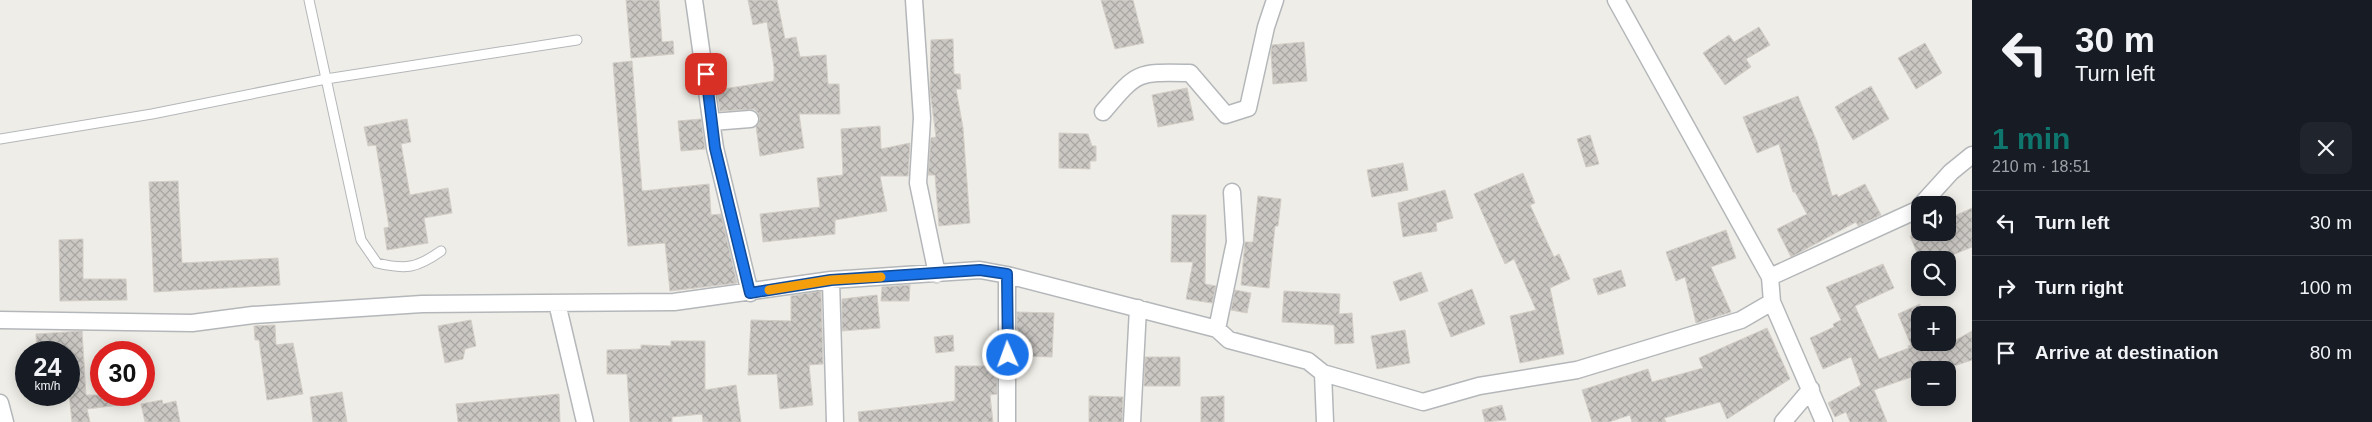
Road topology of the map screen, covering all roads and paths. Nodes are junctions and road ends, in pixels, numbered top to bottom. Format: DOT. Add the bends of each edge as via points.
graph roads {
  1 [pos="309,0"];
  2 [pos="694,0"];
  3 [pos="914,0"];
  4 [pos="1275,0"];
  5 [pos="1621,2"];
  6 [pos="577,40"];
  7 [pos="326,79"];
  8 [pos="1103,112"];
  9 [pos="750,119"];
  10 [pos="712,122"];
  11 [pos="0,139"];
  12 [pos="1972,155"];
  13 [pos="1232,192"];
  14 [pos="1930,196"];
  15 [pos="1911,213"];
  16 [pos="442,251"];
  17 [pos="937,274"];
  18 [pos="1007,274"];
  19 [pos="1770,277"];
  20 [pos="831,280"];
  21 [pos="750,293"];
  22 [pos="1772,302"];
  23 [pos="556,303"];
  24 [pos="1138,308"];
  25 [pos="0,320"];
  26 [pos="1217,329"];
  27 [pos="1323,373"];
  28 [pos="1812,390"];
  29 [pos="0,403"];
  30 [pos="5,422"];
  31 [pos="585,422"];
  32 [pos="835,422"];
  33 [pos="1007,422"];
  34 [pos="1132,422"];
  35 [pos="1325,422"];
  36 [pos="1783,422"];
  37 [pos="1824,422"];
  1 -- 7 [label="lane"];
  2 -- 10 [label="street"];
  3 -- 17 [label="street" via="922,118 918,182"];
  4 -- 8 [label="street" via="1248,108 1226,115 1190,73 1148,72 1130,80"];
  5 -- 19 [label="street"];
  6 -- 7 [label="lane"];
  7 -- 11 [label="lane" via="152,114"];
  7 -- 16 [label="lane" via="361,240 377,263 400,268 424,264"];
  9 -- 10 [label="street"];
  10 -- 21 [label="street" via="715,148"];
  12 -- 14 [label="street" via="1950,172"];
  13 -- 26 [label="street" via="1235,242"];
  15 -- 19 [label="street"];
  17 -- 18 [label="street" via="980,270"];
  17 -- 20 [label="street"];
  18 -- 24 [label="street"];
  18 -- 33 [label="street"];
  19 -- 22 [label="street"];
  20 -- 21 [label="street"];
  20 -- 32 [label="street"];
  21 -- 23 [label="street" via="674,302"];
  22 -- 27 [label="street" via="1741,320 1577,370 1479,386 1423,402"];
  22 -- 28 [label="street"];
  23 -- 25 [label="street" via="422,304 253,315 192,323"];
  23 -- 31 [label="street"];
  24 -- 26 [label="street"];
  24 -- 34 [label="street"];
  26 -- 27 [label="street" via="1229,340 1308,361"];
  27 -- 35 [label="street"];
  28 -- 36 [label="street"];
  28 -- 37 [label="street"];
  29 -- 30 [label="street"];
}
